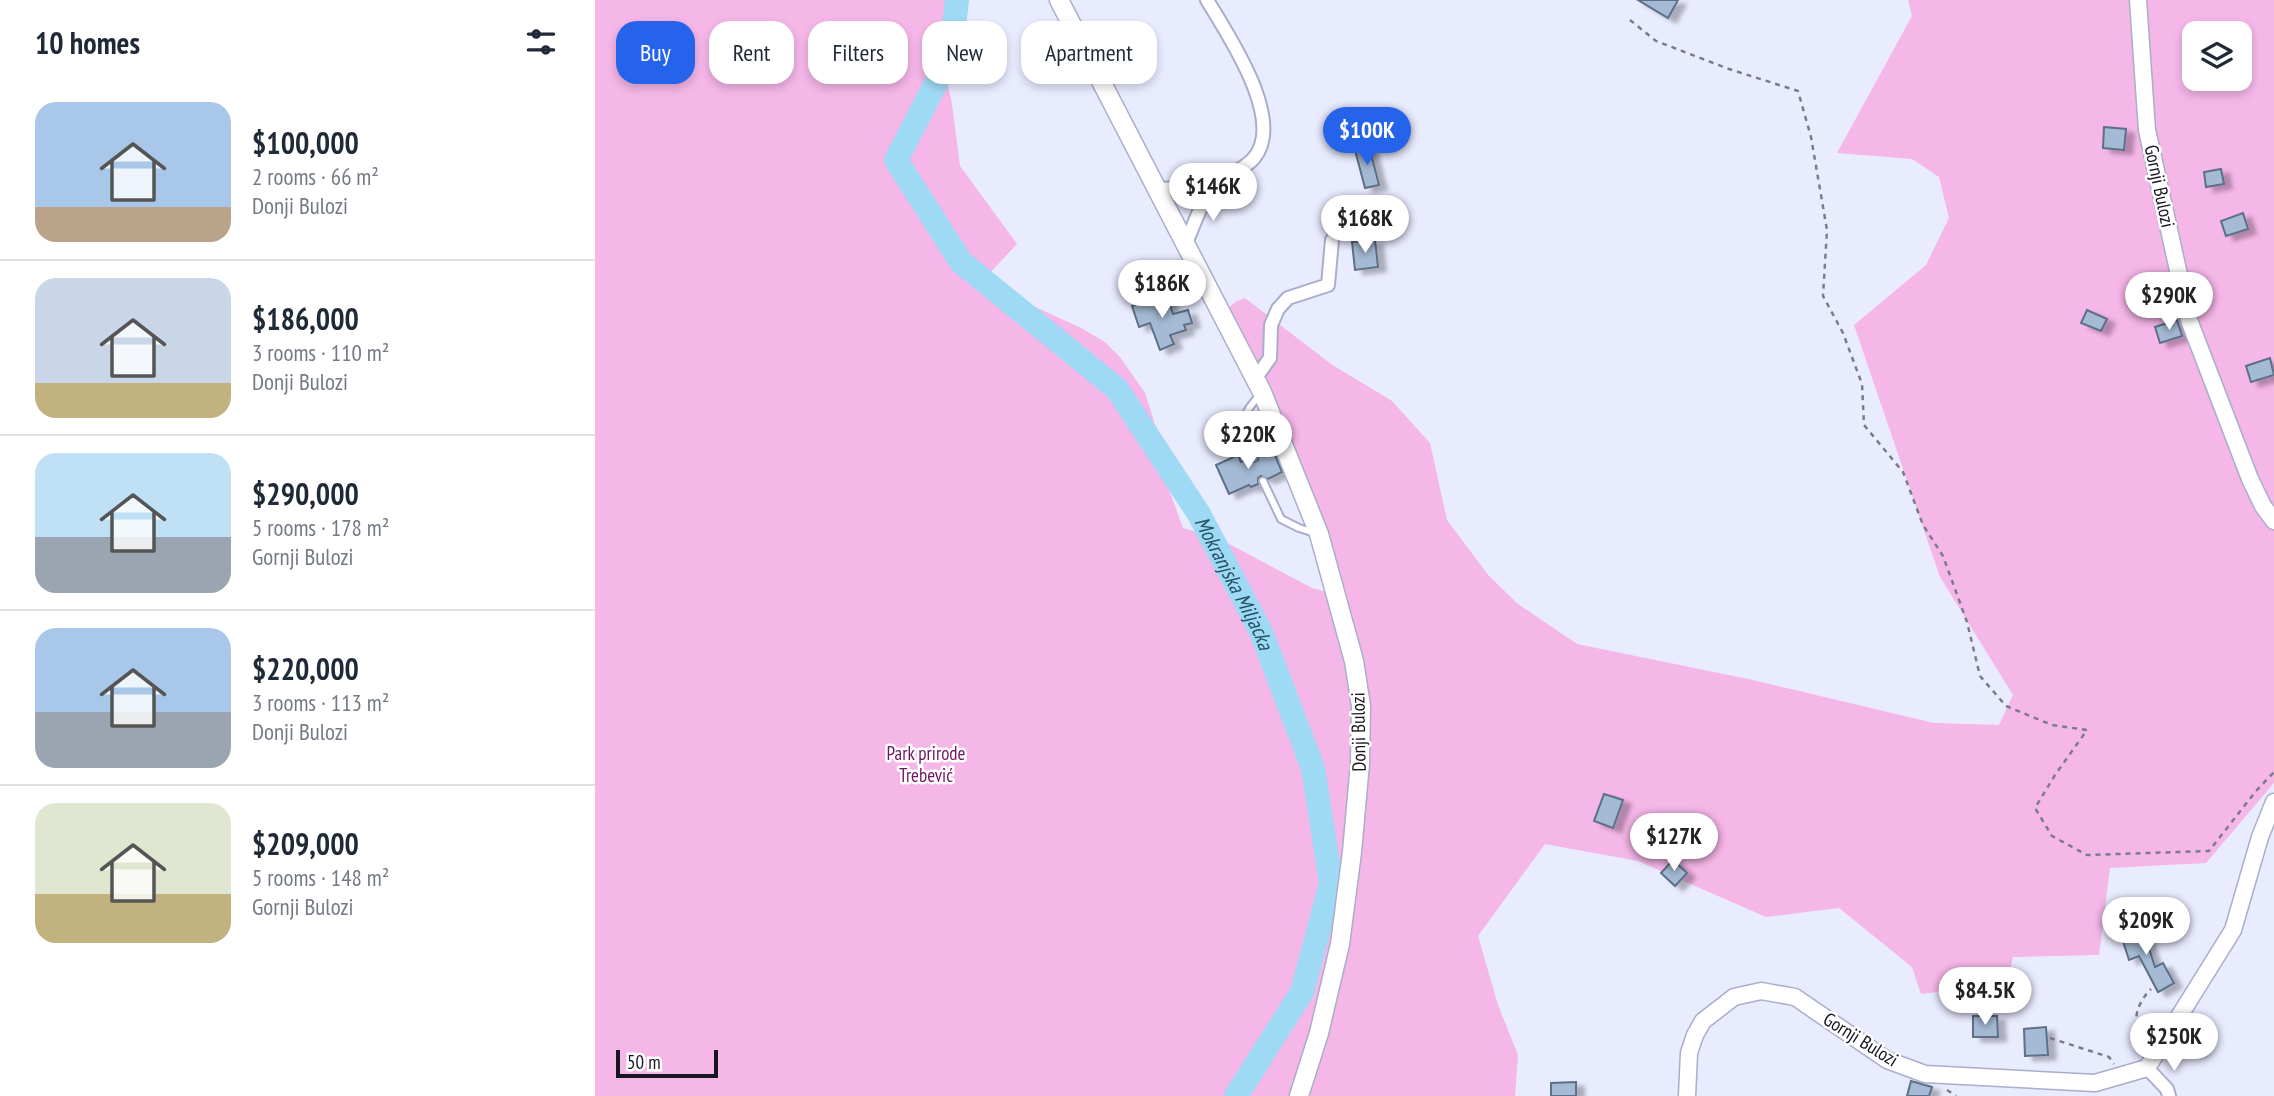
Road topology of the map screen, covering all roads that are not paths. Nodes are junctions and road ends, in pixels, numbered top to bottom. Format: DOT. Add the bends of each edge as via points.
graph roads {
  1 [pos="1059,0"];
  2 [pos="1207,0"];
  3 [pos="2138,0"];
  4 [pos="1213,187"];
  5 [pos="1157,189"];
  6 [pos="1332,240"];
  7 [pos="1185,245"];
  8 [pos="1259,386"];
  9 [pos="1253,457"];
  10 [pos="1263,481"];
  11 [pos="2274,521"];
  12 [pos="1319,534"];
  13 [pos="2274,802"];
  14 [pos="2150,1062"];
  15 [pos="1299,1096"];
  16 [pos="1687,1096"];
  17 [pos="2169,1096"];
  1 -- 5 [label="main road, Donji Bulozi"];
  2 -- 4 [label="street" via="1260,101 1263,125 1254,157"];
  3 -- 11 [label="street, Gornji Bulozi" via="2147,130 2189,320 2250,479"];
  4 -- 5 [label="street"];
  4 -- 7 [label="street"];
  5 -- 7 [label="main road, Donji Bulozi"];
  6 -- 8 [label="street" via="1328,285 1288,298 1279,309 1271,325 1270,358"];
  7 -- 8 [label="main road, Donji Bulozi"];
  8 -- 9 [label="lane" via="1242,419"];
  8 -- 12 [label="main road, Donji Bulozi"];
  10 -- 12 [label="lane" via="1281,519"];
  12 -- 15 [label="main road, Donji Bulozi" via="1354,661 1361,706 1360,763 1340,944"];
  13 -- 14 [label="street" via="2233,930"];
  14 -- 16 [label="street, Gornji Bulozi" via="2095,1083 1925,1074 1887,1060 1795,997 1761,991 1734,997 1703,1021 1689,1053"];
  14 -- 17 [label="street"];
}
